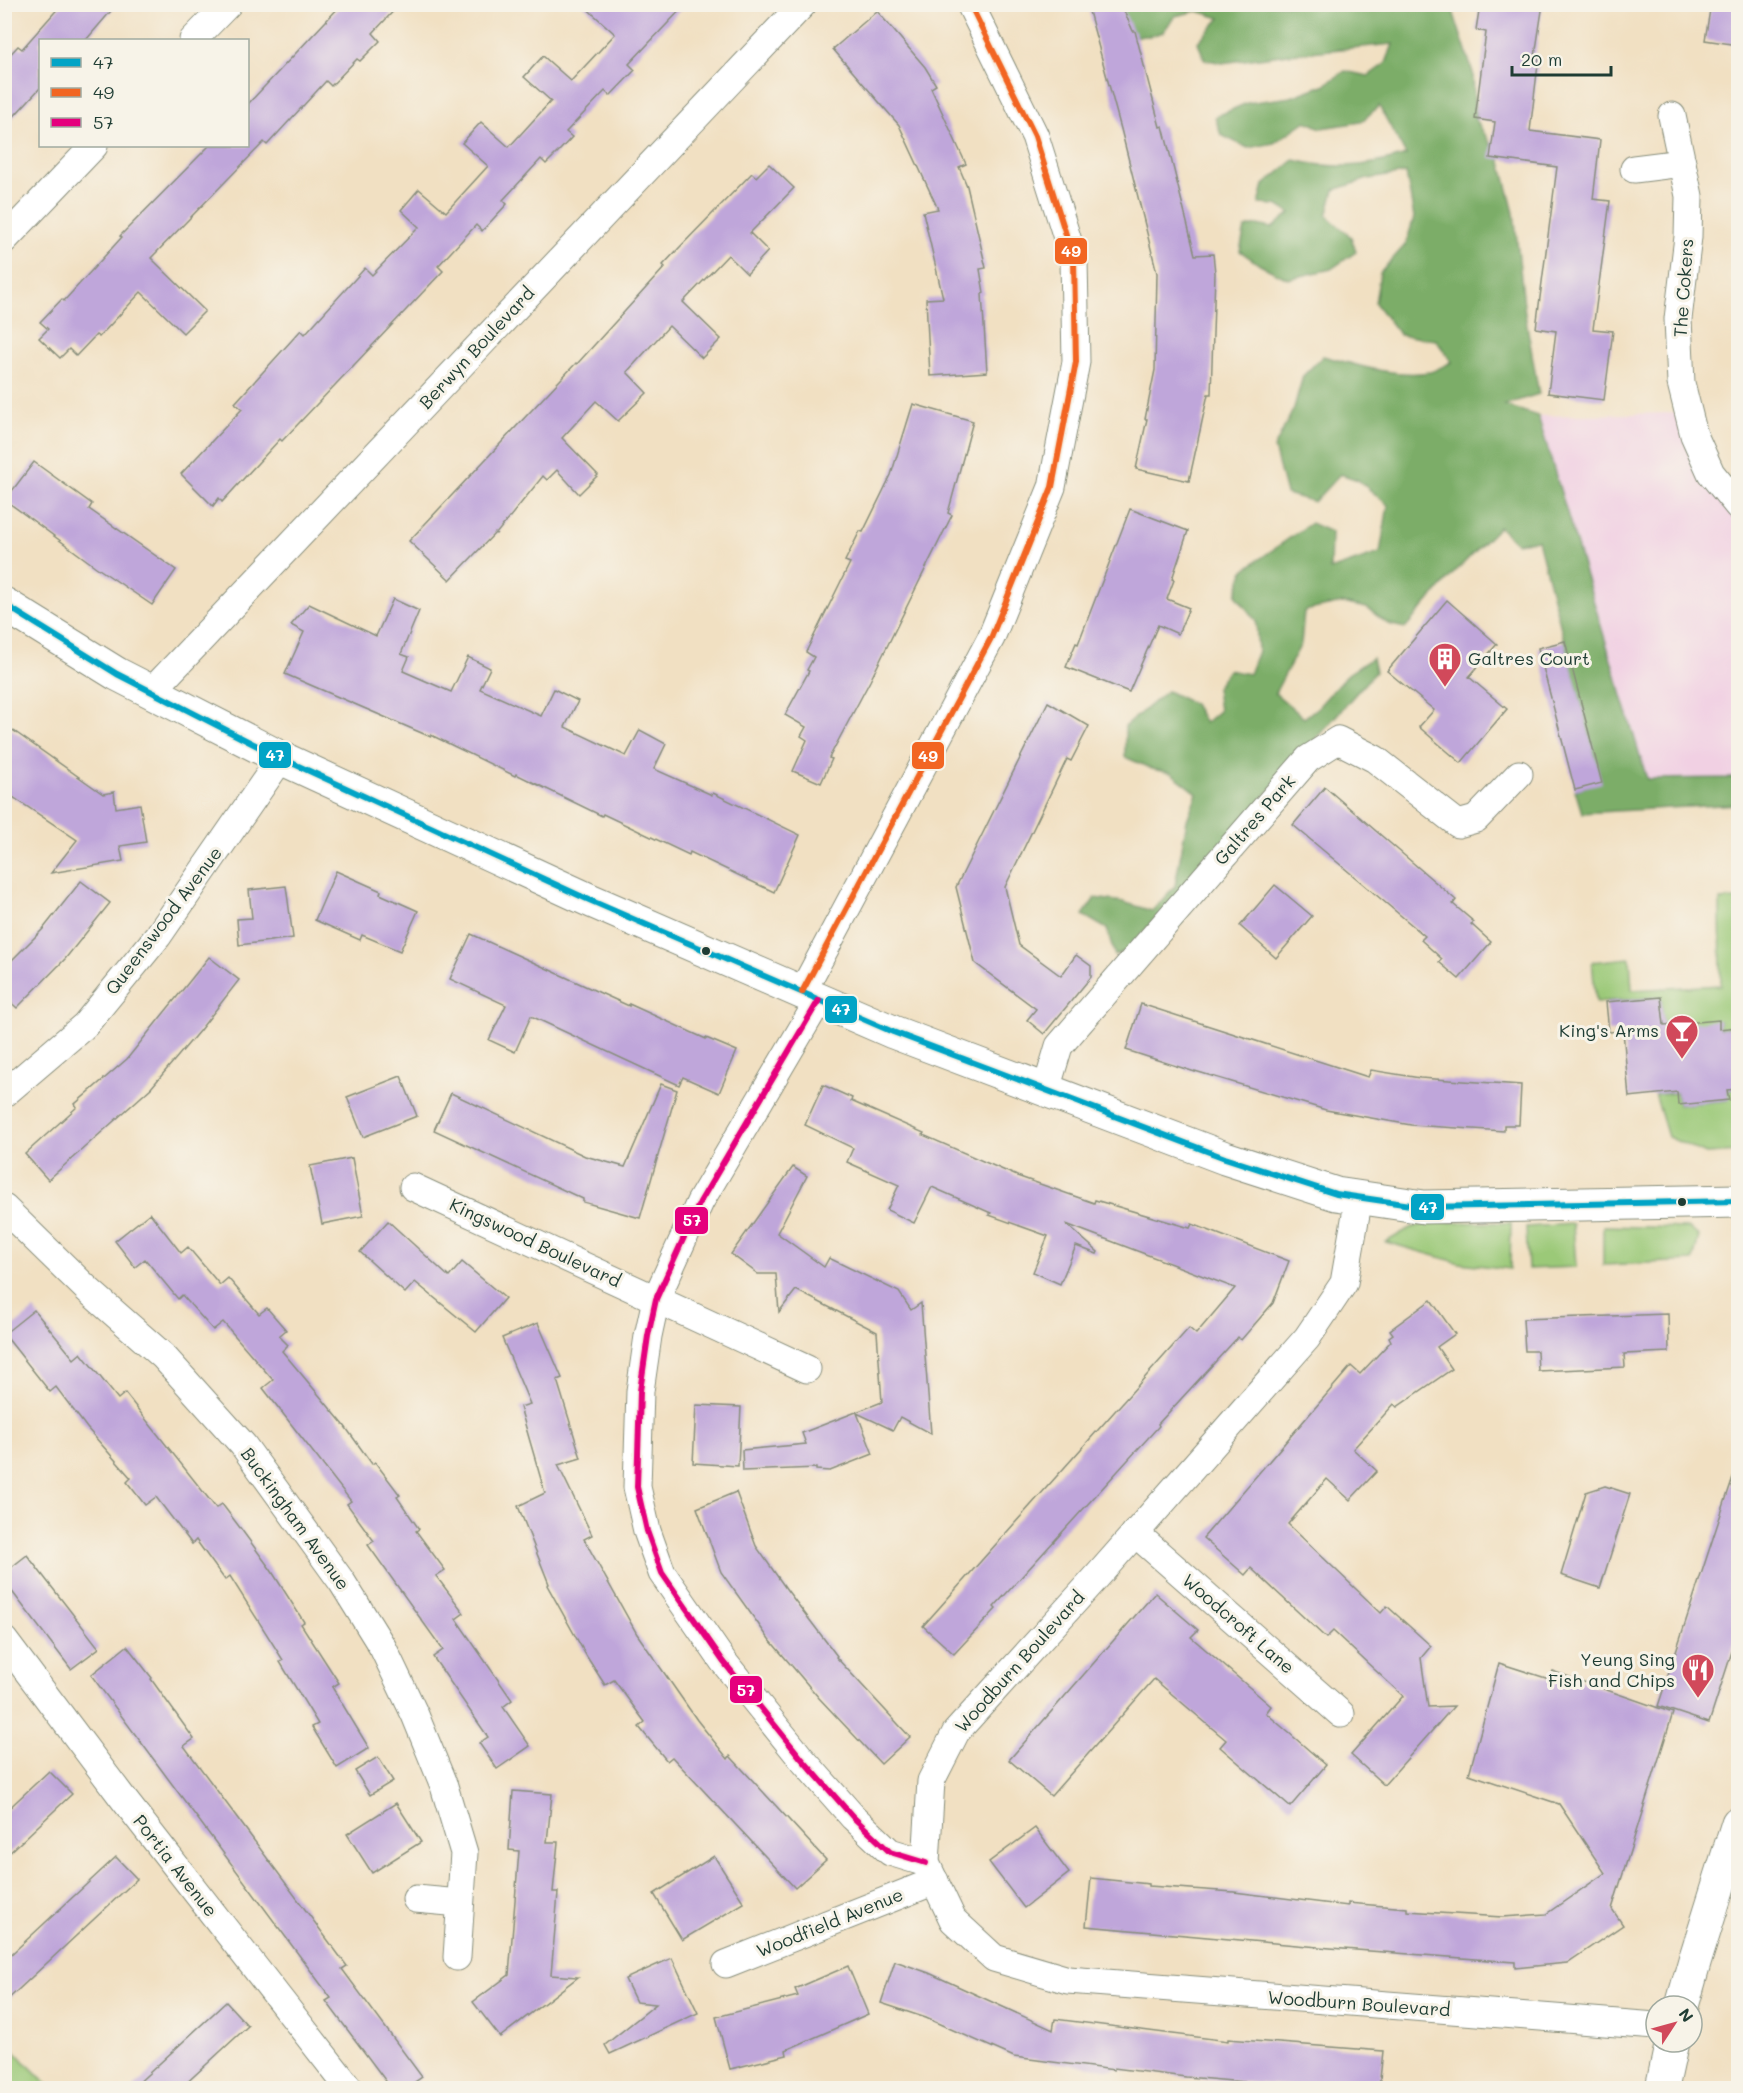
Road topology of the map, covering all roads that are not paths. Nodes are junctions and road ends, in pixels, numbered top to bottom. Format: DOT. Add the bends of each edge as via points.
graph roads {
  1 [pos="228,4"];
  2 [pos="803,4"];
  3 [pos="970,4"];
  4 [pos="195,39"];
  5 [pos="1672,116"];
  6 [pos="93,147"];
  7 [pos="1682,163"];
  8 [pos="1634,169"];
  9 [pos="4,240"];
  10 [pos="1738,506"];
  11 [pos="4,604"];
  12 [pos="151,692"];
  13 [pos="281,759"];
  14 [pos="1518,774"];
  15 [pos="810,996"];
  16 [pos="1046,1090"];
  17 [pos="4,1094"];
  18 [pos="413,1187"];
  19 [pos="1359,1197"];
  20 [pos="1738,1201"];
  21 [pos="4,1208"];
  22 [pos="656,1299"];
  23 [pos="807,1369"];
  24 [pos="1135,1533"];
  25 [pos="4,1640"];
  26 [pos="1341,1714"];
  27 [pos="1738,1823"];
  28 [pos="931,1872"];
  29 [pos="416,1899"];
  30 [pos="460,1902"];
  31 [pos="457,1957"];
  32 [pos="726,1964"];
  33 [pos="1685,1994"];
  34 [pos="1644,2025"];
  35 [pos="1669,2054"];
  36 [pos="349,2088"];
  37 [pos="1662,2088"];
  1 -- 4 [label="street"];
  2 -- 12 [label="street, Berwyn Boulevard"];
  3 -- 15 [label="street" via="1035,136 1074,260 1076,362 1052,487 991,638"];
  5 -- 7 [label="street, The Cokers"];
  6 -- 9 [label="street"];
  7 -- 8 [label="street"];
  7 -- 10 [label="street, The Cokers" via="1689,196 1678,319 1681,383 1694,435 1711,473"];
  11 -- 12 [label="street"];
  12 -- 13 [label="street"];
  13 -- 15 [label="street"];
  13 -- 17 [label="street, Queenswood Avenue" via="158,936 92,1016"];
  14 -- 16 [label="street, Galtres Park" via="1476,819 1458,824 1375,759 1338,740 1308,759 1059,1046"];
  15 -- 16 [label="street" via="892,1032"];
  15 -- 22 [label="street" via="700,1202"];
  16 -- 19 [label="street" via="1224,1158 1336,1194"];
  18 -- 22 [label="street, Kingswood Boulevard"];
  19 -- 20 [label="street" via="1424,1207"];
  19 -- 24 [label="street, Woodburn Boulevard" via="1344,1283 1307,1338"];
  21 -- 30 [label="street, Buckingham Avenue" via="163,1356 249,1454 342,1582 383,1648 444,1786 464,1853"];
  22 -- 23 [label="street, Kingswood Boulevard"];
  22 -- 28 [label="street" via="640,1391 637,1487 662,1574 723,1661 853,1817 890,1852"];
  24 -- 26 [label="street, Woodcroft Lane"];
  24 -- 28 [label="street, Woodburn Boulevard" via="956,1732 931,1781"];
  25 -- 36 [label="street, Portia Avenue"];
  27 -- 33 [label="street"];
  28 -- 32 [label="street, Woodfield Avenue"];
  28 -- 34 [label="street, Woodburn Boulevard" via="953,1920 994,1958 1068,1980"];
  29 -- 30 [label="street"];
  30 -- 31 [label="street, Buckingham Avenue"];
  35 -- 37 [label="street"];
}
